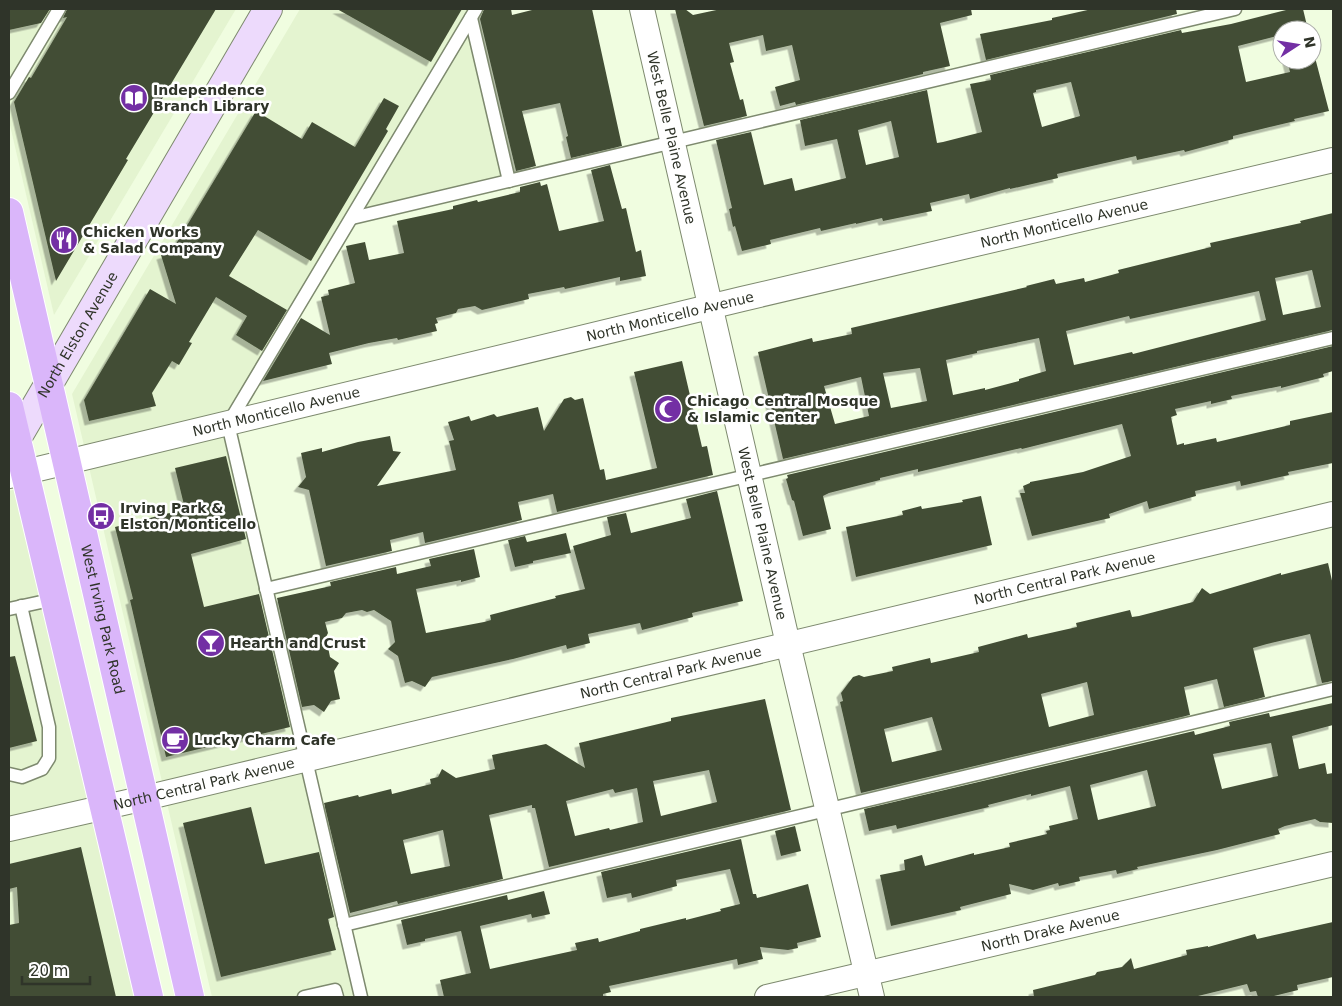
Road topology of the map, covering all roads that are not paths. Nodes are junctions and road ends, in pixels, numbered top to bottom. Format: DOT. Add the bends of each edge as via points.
graph roads {
  1 [pos="59,9"];
  2 [pos="268,9"];
  3 [pos="642,9"];
  4 [pos="1235,9"];
  5 [pos="473,14"];
  6 [pos="9,93"];
  7 [pos="673,142"];
  8 [pos="1333,160"];
  9 [pos="509,181"];
  10 [pos="9,212"];
  11 [pos="352,218"];
  12 [pos="711,306"];
  13 [pos="1333,338"];
  14 [pos="48,383"];
  15 [pos="9,406"];
  16 [pos="228,424"];
  17 [pos="15,460"];
  18 [pos="67,462"];
  19 [pos="750,475"];
  20 [pos="1333,514"];
  21 [pos="266,589"];
  22 [pos="55,599"];
  23 [pos="15,608"];
  24 [pos="788,644"];
  25 [pos="1333,689"];
  26 [pos="306,759"];
  27 [pos="9,774"];
  28 [pos="144,798"];
  29 [pos="104,807"];
  30 [pos="827,809"];
  31 [pos="9,829"];
  32 [pos="1333,864"];
  33 [pos="344,925"];
  34 [pos="866,974"];
  35 [pos="150,997"];
  36 [pos="190,997"];
  37 [pos="304,997"];
  38 [pos="337,997"];
  39 [pos="361,997"];
  40 [pos="767,997"];
  41 [pos="872,997"];
  1 -- 6 [label="lane"];
  2 -- 14 [label="main road, North Elston Avenue"];
  3 -- 7 [label="street, West Belle Plaine Avenue"];
  4 -- 7 [label="lane"];
  5 -- 9 [label="lane"];
  5 -- 11 [label="lane"];
  7 -- 9 [label="lane"];
  7 -- 12 [label="street, West Belle Plaine Avenue"];
  8 -- 12 [label="street, North Monticello Avenue"];
  9 -- 11 [label="lane"];
  10 -- 14 [label="main road, West Irving Park Road"];
  11 -- 16 [label="lane"];
  12 -- 16 [label="street, North Monticello Avenue"];
  12 -- 19 [label="street, West Belle Plaine Avenue"];
  13 -- 19 [label="lane"];
  14 -- 17 [label="main road, North Elston Avenue"];
  14 -- 18 [label="main road, West Irving Park Road"];
  15 -- 17 [label="main road"];
  16 -- 18 [label="street, North Monticello Avenue"];
  16 -- 21 [label="lane"];
  17 -- 18 [label="street, North Monticello Avenue"];
  17 -- 22 [label="main road"];
  18 -- 28 [label="main road, West Irving Park Road"];
  19 -- 21 [label="lane"];
  19 -- 24 [label="street, West Belle Plaine Avenue"];
  20 -- 24 [label="street, North Central Park Avenue"];
  21 -- 26 [label="lane"];
  22 -- 23 [label="lane"];
  22 -- 29 [label="main road"];
  23 -- 27 [label="lane" via="49,728 49,758 42,769 22,777"];
  24 -- 26 [label="street, North Central Park Avenue"];
  24 -- 30 [label="street, West Belle Plaine Avenue"];
  25 -- 30 [label="lane"];
  26 -- 28 [label="street, North Central Park Avenue"];
  26 -- 33 [label="lane"];
  28 -- 29 [label="street, North Central Park Avenue"];
  28 -- 36 [label="main road, West Irving Park Road"];
  29 -- 31 [label="street, North Central Park Avenue"];
  29 -- 35 [label="main road"];
  30 -- 33 [label="lane"];
  30 -- 34 [label="street, West Belle Plaine Avenue"];
  32 -- 34 [label="street, North Drake Avenue"];
  33 -- 39 [label="lane"];
  34 -- 40 [label="street, North Drake Avenue"];
  34 -- 41 [label="street, West Belle Plaine Avenue"];
  37 -- 38 [label="lane" via="335,990"];
}
